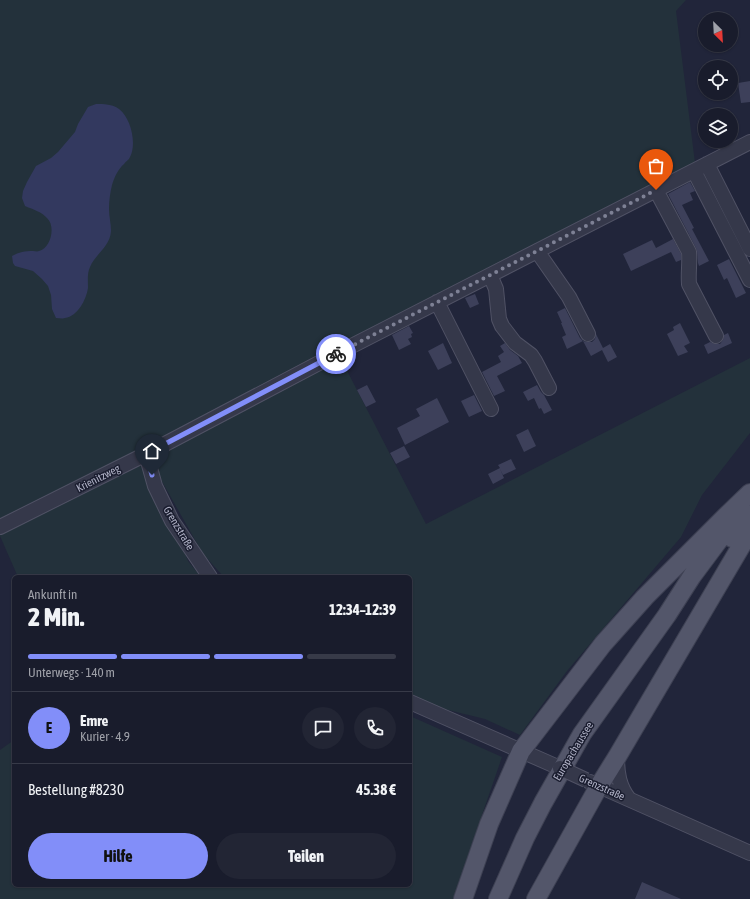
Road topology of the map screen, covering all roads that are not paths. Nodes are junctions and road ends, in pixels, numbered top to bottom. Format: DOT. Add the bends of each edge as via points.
graph roads {
  1 [pos="750,142"];
  2 [pos="707,164"];
  3 [pos="694,171"];
  4 [pos="656,190"];
  5 [pos="750,249"];
  6 [pos="537,251"];
  7 [pos="490,275"];
  8 [pos="750,280"];
  9 [pos="438,302"];
  10 [pos="588,334"];
  11 [pos="716,336"];
  12 [pos="549,388"];
  13 [pos="491,409"];
  14 [pos="146,454"];
  15 [pos="750,493"];
  16 [pos="750,498"];
  17 [pos="750,515"];
  18 [pos="0,527"];
  19 [pos="750,531"];
  20 [pos="209,575"];
  21 [pos="667,615"];
  22 [pos="412,703"];
  23 [pos="529,755"];
  24 [pos="617,757"];
  25 [pos="593,783"];
  26 [pos="629,799"];
  27 [pos="750,852"];
  28 [pos="463,899"];
  29 [pos="498,899"];
  30 [pos="536,899"];
  1 -- 2 [label="street, Krienitzweg"];
  2 -- 3 [label="street, Krienitzweg"];
  2 -- 5 [label="street"];
  3 -- 4 [label="street, Krienitzweg"];
  3 -- 8 [label="street"];
  4 -- 6 [label="street, Krienitzweg"];
  4 -- 11 [label="street" via="689,252 689,284"];
  6 -- 7 [label="street, Krienitzweg"];
  6 -- 10 [label="street" via="569,298"];
  7 -- 9 [label="street, Krienitzweg"];
  7 -- 12 [label="street" via="496,289 502,326 515,343 535,361"];
  9 -- 13 [label="street"];
  9 -- 14 [label="street, Krienitzweg"];
  14 -- 18 [label="street, Krienitzweg"];
  14 -- 20 [label="street, Grenzstraße" via="155,486 172,521"];
  15 -- 23 [label="main road" via="645,597 603,644"];
  16 -- 21 [label="main road, Europachaussee" via="692,576"];
  17 -- 21 [label="main road, Europachaussee"];
  19 -- 24 [label="main road"];
  21 -- 29 [label="main road, Europachaussee" via="582,734 525,838"];
  22 -- 23 [label="street, Grenzstraße"];
  23 -- 25 [label="street, Grenzstraße, bridge"];
  23 -- 28 [label="main road" via="489,824"];
  24 -- 25 [label="main road"];
  24 -- 26 [label="street" via="620,783"];
  25 -- 26 [label="street, Grenzstraße"];
  25 -- 30 [label="main road"];
  26 -- 27 [label="street, Grenzstraße"];
}
